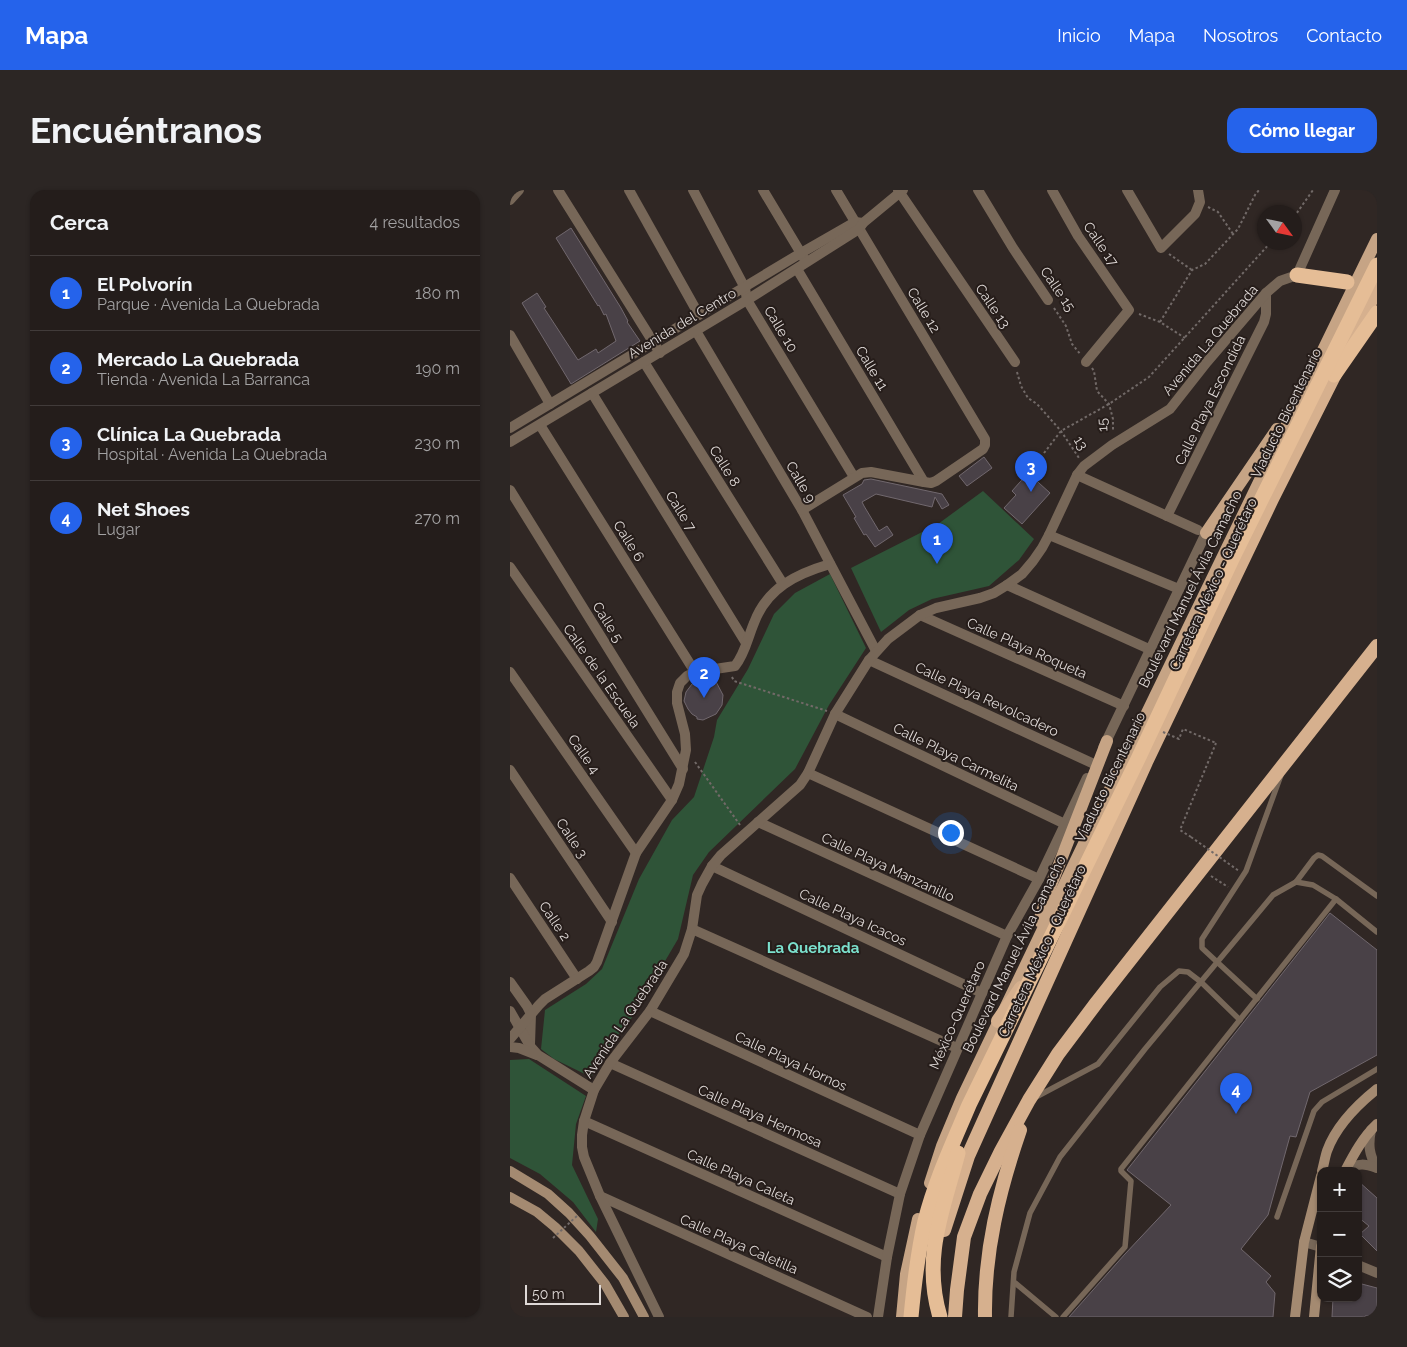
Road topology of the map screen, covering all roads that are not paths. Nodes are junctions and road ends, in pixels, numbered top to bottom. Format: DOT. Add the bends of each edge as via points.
graph roads {
  1 [pos="520,190"];
  2 [pos="558,190"];
  3 [pos="629,190"];
  4 [pos="693,190"];
  5 [pos="763,190"];
  6 [pos="836,190"];
  7 [pos="978,190"];
  8 [pos="1052,190"];
  9 [pos="1127,190"];
  10 [pos="1198,190"];
  11 [pos="1335,190"];
  12 [pos="900,191"];
  13 [pos="510,200"];
  14 [pos="859,225"];
  15 [pos="1377,239"];
  16 [pos="801,253"];
  17 [pos="807,262"];
  18 [pos="1377,265"];
  19 [pos="797,269"];
  20 [pos="1297,275"];
  21 [pos="1347,282"];
  22 [pos="745,288"];
  23 [pos="1377,288"];
  24 [pos="1266,293"];
  25 [pos="748,300"];
  26 [pos="1048,300"];
  27 [pos="1377,313"];
  28 [pos="700,315"];
  29 [pos="696,331"];
  30 [pos="510,334"];
  31 [pos="653,342"];
  32 [pos="660,352"];
  33 [pos="644,362"];
  34 [pos="1014,362"];
  35 [pos="1086,362"];
  36 [pos="1334,375"];
  37 [pos="1303,391"];
  38 [pos="592,394"];
  39 [pos="550,404"];
  40 [pos="540,425"];
  41 [pos="510,428"];
  42 [pos="510,442"];
  43 [pos="1077,475"];
  44 [pos="854,477"];
  45 [pos="924,482"];
  46 [pos="510,490"];
  47 [pos="802,510"];
  48 [pos="1167,516"];
  49 [pos="1202,532"];
  50 [pos="1049,535"];
  51 [pos="830,564"];
  52 [pos="510,568"];
  53 [pos="783,584"];
  54 [pos="1007,586"];
  55 [pos="1179,589"];
  56 [pos="920,615"];
  57 [pos="746,643"];
  58 [pos="1377,646"];
  59 [pos="1149,649"];
  60 [pos="876,651"];
  61 [pos="869,660"];
  62 [pos="510,672"];
  63 [pos="695,672"];
  64 [pos="1124,706"];
  65 [pos="835,714"];
  66 [pos="1107,741"];
  67 [pos="1286,762"];
  68 [pos="1094,764"];
  69 [pos="683,769"];
  70 [pos="510,770"];
  71 [pos="808,773"];
  72 [pos="672,800"];
  73 [pos="758,822"];
  74 [pos="1065,824"];
  75 [pos="636,853"];
  76 [pos="712,866"];
  77 [pos="510,878"];
  78 [pos="1039,879"];
  79 [pos="1296,882"];
  80 [pos="1091,883"];
  81 [pos="1377,896"];
  82 [pos="1336,899"];
  83 [pos="612,922"];
  84 [pos="692,928"];
  85 [pos="1377,932"];
  86 [pos="1007,936"];
  87 [pos="1217,962"];
  88 [pos="1025,965"];
  89 [pos="577,979"];
  90 [pos="510,982"];
  91 [pos="1200,982"];
  92 [pos="982,993"];
  93 [pos="1257,999"];
  94 [pos="510,1011"];
  95 [pos="650,1011"];
  96 [pos="531,1014"];
  97 [pos="1240,1020"];
  98 [pos="998,1021"];
  99 [pos="520,1027"];
  100 [pos="510,1039"];
  101 [pos="530,1046"];
  102 [pos="510,1047"];
  103 [pos="957,1048"];
  104 [pos="538,1055"];
  105 [pos="610,1063"];
  106 [pos="1377,1069"];
  107 [pos="1377,1089"];
  108 [pos="594,1090"];
  109 [pos="1029,1100"];
  110 [pos="969,1105"];
  111 [pos="584,1121"];
  112 [pos="1374,1127"];
  113 [pos="920,1135"];
  114 [pos="1323,1167"];
  115 [pos="1348,1167"];
  116 [pos="1352,1167"];
  117 [pos="1377,1168"];
  118 [pos="510,1171"];
  119 [pos="1317,1192"];
  120 [pos="900,1194"];
  121 [pos="600,1196"];
  122 [pos="510,1197"];
  123 [pos="1276,1217"];
  124 [pos="1304,1242"];
  125 [pos="1317,1245"];
  126 [pos="887,1257"];
  127 [pos="1320,1257"];
  128 [pos="1362,1266"];
  129 [pos="1377,1274"];
  130 [pos="1014,1282"];
  131 [pos="624,1317"];
  132 [pos="644,1317"];
  133 [pos="659,1317"];
  134 [pos="867,1317"];
  135 [pos="878,1317"];
  136 [pos="902,1317"];
  137 [pos="911,1317"];
  138 [pos="932,1317"];
  139 [pos="940,1317"];
  140 [pos="954,1317"];
  141 [pos="984,1317"];
  142 [pos="1011,1317"];
  143 [pos="1056,1317"];
  144 [pos="1063,1317"];
  145 [pos="1295,1317"];
  146 [pos="1314,1317"];
  1 -- 13 [label="street"];
  2 -- 31 [label="street"];
  3 -- 28 [label="street"];
  4 -- 22 [label="street, Calle 10"];
  5 -- 16 [label="street"];
  6 -- 14 [label="street, Calle 12"];
  7 -- 26 [label="street, Calle 15"];
  8 -- 35 [label="street, Calle 17" via="1078,236 1130,310"];
  9 -- 10 [label="street" via="1161,248 1195,214 1200,202"];
  11 -- 20 [label="street"];
  12 -- 14 [label="street, Avenida del Centro"];
  12 -- 34 [label="street, Calle 13"];
  14 -- 16 [label="street, Avenida del Centro"];
  14 -- 17 [label="street, Avenida del Centro"];
  14 -- 45 [label="street, Calle 12" via="985,439 983,449 936,481"];
  15 -- 37 [label="main road, Boulevard Manuel Ávila Camacho"];
  16 -- 17 [label="street"];
  16 -- 22 [label="street, Avenida del Centro"];
  17 -- 19 [label="street, Avenida del Centro"];
  18 -- 110 [label="highway, Viaducto Bicentenario, bridge"];
  19 -- 25 [label="street, Avenida del Centro"];
  19 -- 45 [label="street, Calle 11"];
  20 -- 21 [label="highway"];
  20 -- 24 [label="street, Avenida La Quebrada" via="1280,281"];
  22 -- 25 [label="street, Calle 10"];
  22 -- 28 [label="street, Avenida del Centro"];
  23 -- 36 [label="highway, Carretera México - Querétaro"];
  24 -- 43 [label="street, Avenida La Quebrada" via="1170,409 1112,445"];
  24 -- 48 [label="street, Calle Playa Escondida" via="1264,322"];
  25 -- 29 [label="street, Avenida del Centro"];
  25 -- 44 [label="street, Calle 10"];
  27 -- 36 [label="highway"];
  28 -- 31 [label="street, Avenida del Centro"];
  29 -- 32 [label="street, Avenida del Centro"];
  29 -- 47 [label="street, Calle 9"];
  30 -- 39 [label="street"];
  31 -- 32 [label="street"];
  31 -- 39 [label="street, Avenida del Centro"];
  32 -- 33 [label="street, Avenida del Centro"];
  33 -- 38 [label="street, Avenida del Centro"];
  33 -- 53 [label="street, Calle 8"];
  36 -- 80 [label="highway, Carretera México - Querétaro" via="1146,762"];
  37 -- 49 [label="main road"];
  37 -- 88 [label="main road, Boulevard Manuel Ávila Camacho"];
  38 -- 40 [label="street, Avenida del Centro"];
  38 -- 57 [label="street, Calle 7"];
  39 -- 41 [label="street, Avenida del Centro"];
  40 -- 42 [label="street, Avenida del Centro"];
  40 -- 63 [label="street, Calle 6"];
  43 -- 48 [label="street"];
  43 -- 50 [label="street, Avenida La Quebrada"];
  44 -- 45 [label="street" via="871,472"];
  44 -- 47 [label="street"];
  46 -- 69 [label="street, Calle 5"];
  47 -- 51 [label="street, Calle 9"];
  48 -- 49 [label="street"];
  49 -- 55 [label="street, México-Querétaro"];
  50 -- 54 [label="street, Avenida La Quebrada" via="1033,561"];
  50 -- 55 [label="street"];
  51 -- 53 [label="street" via="808,570"];
  51 -- 60 [label="street, Calle 9"];
  52 -- 72 [label="street, Calle de la Escuela"];
  53 -- 57 [label="street" via="757,615"];
  54 -- 56 [label="street, Avenida La Quebrada" via="980,598"];
  54 -- 59 [label="street"];
  55 -- 59 [label="street, México-Querétaro"];
  56 -- 60 [label="street, Avenida La Quebrada"];
  56 -- 64 [label="street, Calle Playa Roqueta"];
  57 -- 63 [label="street" via="735,666"];
  58 -- 67 [label="highway"];
  59 -- 64 [label="street, México-Querétaro"];
  60 -- 61 [label="street, Avenida La Quebrada"];
  61 -- 65 [label="street, Avenida La Quebrada"];
  61 -- 68 [label="street, Calle Playa Revolcadero"];
  62 -- 75 [label="street, Calle 4"];
  63 -- 69 [label="street" via="680,683 677,692 685,734"];
  64 -- 66 [label="street, México-Querétaro"];
  65 -- 71 [label="street, Avenida La Quebrada"];
  65 -- 74 [label="street, Calle Playa Carmelita"];
  66 -- 68 [label="street, México-Querétaro"];
  66 -- 88 [label="main road" via="1048,893"];
  67 -- 87 [label="lane" via="1246,871 1202,939 1202,948"];
  67 -- 109 [label="highway" via="1097,1002"];
  68 -- 74 [label="street, México-Querétaro"];
  69 -- 72 [label="street"];
  70 -- 83 [label="street, Calle 3"];
  71 -- 73 [label="street, Avenida La Quebrada" via="795,790"];
  71 -- 78 [label="street"];
  72 -- 75 [label="street"];
  73 -- 76 [label="street, Avenida La Quebrada"];
  73 -- 86 [label="street, Calle Playa Manzanillo"];
  74 -- 78 [label="street, México-Querétaro"];
  75 -- 83 [label="street"];
  76 -- 84 [label="street, Avenida La Quebrada" via="697,895"];
  76 -- 92 [label="street, Calle Playa Icacos"];
  77 -- 89 [label="street, Calle 2"];
  78 -- 86 [label="street, México-Querétaro"];
  79 -- 81 [label="lane" via="1318,855"];
  79 -- 82 [label="lane" via="1313,885"];
  79 -- 87 [label="lane" via="1273,895"];
  80 -- 98 [label="highway"];
  80 -- 138 [label="highway, Carretera México - Querétaro" via="968,1156 943,1231"];
  82 -- 85 [label="lane"];
  82 -- 93 [label="lane"];
  83 -- 89 [label="street" via="594,967"];
  84 -- 95 [label="street, Avenida La Quebrada" via="684,954"];
  84 -- 103 [label="street"];
  86 -- 92 [label="street, México-Querétaro"];
  87 -- 91 [label="lane"];
  87 -- 93 [label="lane"];
  88 -- 98 [label="main road, Boulevard Manuel Ávila Camacho"];
  89 -- 96 [label="street" via="545,999"];
  90 -- 96 [label="street"];
  91 -- 97 [label="lane"];
  91 -- 109 [label="lane" via="1188,972 1179,971 1160,986 1098,1064"];
  91 -- 130 [label="lane" via="1060,1157 1030,1213"];
  92 -- 103 [label="street, México-Querétaro"];
  93 -- 97 [label="lane"];
  94 -- 99 [label="street"];
  95 -- 105 [label="street, Avenida La Quebrada"];
  95 -- 113 [label="street, Calle Playa Hornos"];
  96 -- 99 [label="street"];
  96 -- 101 [label="street"];
  97 -- 144 [label="lane" via="1121,1169 1131,1181 1125,1247"];
  98 -- 136 [label="main road, Boulevard Manuel Ávila Camacho" via="942,1146 917,1223 906,1274"];
  99 -- 100 [label="street"];
  99 -- 101 [label="street"];
  101 -- 104 [label="street"];
  102 -- 104 [label="street"];
  103 -- 113 [label="street, México-Querétaro"];
  104 -- 108 [label="street"];
  105 -- 108 [label="street, Avenida La Quebrada"];
  105 -- 120 [label="street, Calle Playa Hermosa"];
  106 -- 123 [label="lane" via="1322,1102 1314,1111"];
  107 -- 114 [label="main road" via="1338,1130 1327,1150"];
  108 -- 111 [label="street, Avenida La Quebrada"];
  109 -- 140 [label="highway" via="980,1194 964,1237"];
  109 -- 141 [label="highway" via="993,1224"];
  110 -- 137 [label="highway, Viaducto Bicentenario, bridge" via="936,1185 926,1221"];
  110 -- 139 [label="highway, bridge" via="935,1241 933,1280"];
  111 -- 121 [label="street, Avenida La Quebrada" via="582,1147"];
  111 -- 126 [label="street, Calle Playa Caleta"];
  112 -- 115 [label="main road"];
  112 -- 117 [label="street" via="1369,1141 1370,1154"];
  113 -- 120 [label="street, México-Querétaro"];
  116 -- 117 [label="street" via="1362,1164"];
  118 -- 132 [label="main road" via="548,1194 585,1230 623,1278"];
  119 -- 124 [label="main road"];
  120 -- 126 [label="street, México-Querétaro"];
  121 -- 133 [label="street, Avenida La Quebrada"];
  121 -- 134 [label="street, Calle Playa Caletilla"];
  122 -- 131 [label="main road" via="537,1212 579,1251 605,1284"];
  124 -- 125 [label="street"];
  124 -- 145 [label="main road"];
  126 -- 135 [label="street, México-Querétaro"];
  127 -- 146 [label="main road"];
  128 -- 129 [label="street"];
  130 -- 142 [label="lane"];
  130 -- 143 [label="lane"];
}
